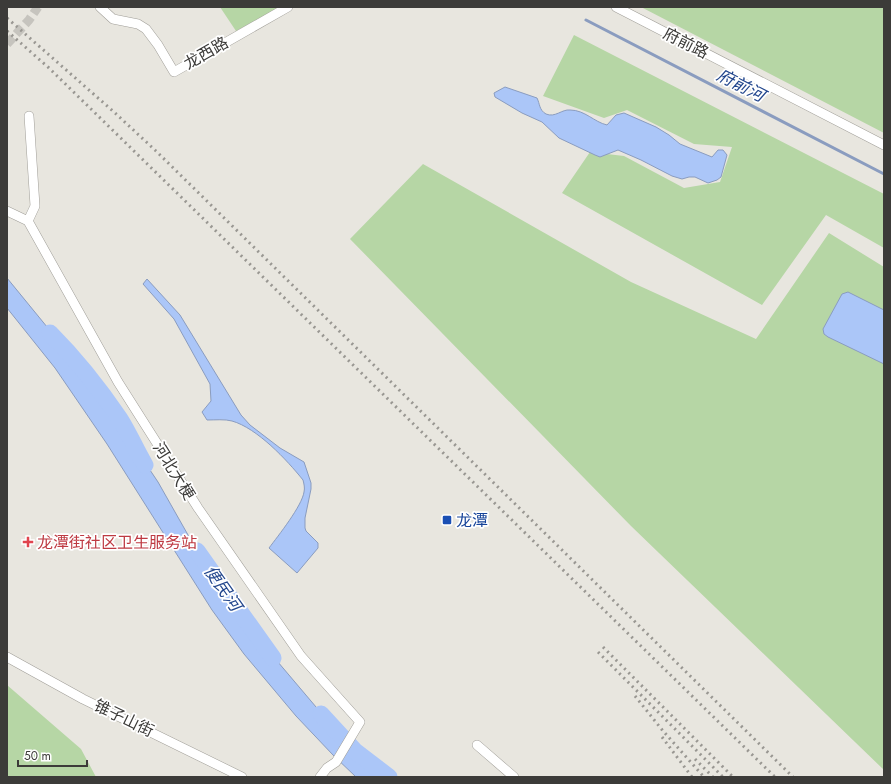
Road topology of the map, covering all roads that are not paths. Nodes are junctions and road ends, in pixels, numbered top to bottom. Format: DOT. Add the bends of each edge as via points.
graph roads {
  1 [pos="100,7"];
  2 [pos="288,7"];
  3 [pos="616,7"];
  4 [pos="29,116"];
  5 [pos="884,145"];
  6 [pos="7,212"];
  7 [pos="28,221"];
  8 [pos="7,657"];
  9 [pos="477,745"];
  10 [pos="242,777"];
  11 [pos="320,777"];
  12 [pos="514,777"];
  1 -- 2 [label="street, 龙西路" via="113,19 138,24 146,29 174,72"];
  3 -- 5 [label="street, 府前路"];
  4 -- 7 [label="street" via="35,206"];
  6 -- 7 [label="street"];
  7 -- 11 [label="street, 河北大梗" via="118,382 198,508 301,656 360,722 336,762"];
  8 -- 10 [label="street, 锥子山街" via="83,699"];
  9 -- 12 [label="street"];
}
